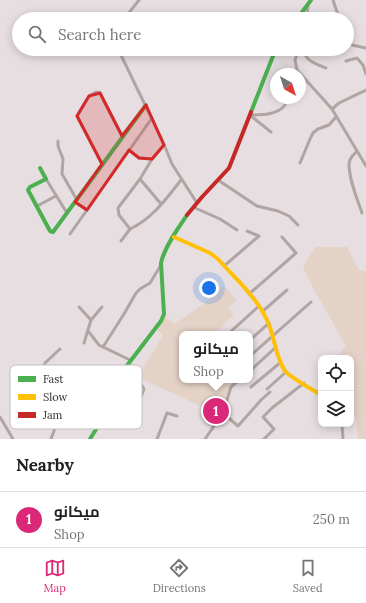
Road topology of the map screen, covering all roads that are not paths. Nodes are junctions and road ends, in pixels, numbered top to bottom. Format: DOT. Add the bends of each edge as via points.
graph roads {
  1 [pos="139,0"];
  2 [pos="311,0"];
  3 [pos="333,0"];
  4 [pos="308,5"];
  5 [pos="130,12"];
  6 [pos="302,12"];
  7 [pos="307,12"];
  8 [pos="337,12"];
  9 [pos="354,45"];
  10 [pos="366,48"];
  11 [pos="122,56"];
  12 [pos="273,56"];
  13 [pos="296,56"];
  14 [pos="305,56"];
  15 [pos="346,61"];
  16 [pos="326,68"];
  17 [pos="366,74"];
  18 [pos="366,90"];
  19 [pos="146,105"];
  20 [pos="285,105"];
  21 [pos="332,109"];
  22 [pos="250,115"];
  23 [pos="336,117"];
  24 [pos="152,118"];
  25 [pos="271,132"];
  26 [pos="122,136"];
  27 [pos="58,141"];
  28 [pos="164,145"];
  29 [pos="130,150"];
  30 [pos="357,151"];
  31 [pos="361,157"];
  32 [pos="366,157"];
  33 [pos="152,159"];
  34 [pos="300,163"];
  35 [pos="102,164"];
  36 [pos="366,166"];
  37 [pos="40,168"];
  38 [pos="46,179"];
  39 [pos="140,179"];
  40 [pos="181,180"];
  41 [pos="218,180"];
  42 [pos="56,196"];
  43 [pos="76,201"];
  44 [pos="196,202"];
  45 [pos="161,204"];
  46 [pos="37,206"];
  47 [pos="193,207"];
  48 [pos="87,210"];
  49 [pos="67,213"];
  50 [pos="362,213"];
  51 [pos="298,225"];
  52 [pos="130,229"];
  53 [pos="237,230"];
  54 [pos="247,231"];
  55 [pos="70,234"];
  56 [pos="174,237"];
  57 [pos="282,237"];
  58 [pos="121,241"];
  59 [pos="162,264"];
  60 [pos="224,266"];
  61 [pos="287,290"];
  62 [pos="249,294"];
  63 [pos="311,302"];
  64 [pos="259,306"];
  65 [pos="79,307"];
  66 [pos="102,307"];
  67 [pos="263,311"];
  68 [pos="91,320"];
  69 [pos="270,323"];
  70 [pos="88,331"];
  71 [pos="231,331"];
  72 [pos="273,336"];
  73 [pos="253,337"];
  74 [pos="84,343"];
  75 [pos="103,347"];
  76 [pos="276,348"];
  77 [pos="60,349"];
  78 [pos="253,353"];
  79 [pos="130,360"];
  80 [pos="281,362"];
  81 [pos="44,365"];
  82 [pos="127,365"];
  83 [pos="253,368"];
  84 [pos="286,372"];
  85 [pos="236,383"];
  86 [pos="304,383"];
  87 [pos="251,387"];
  88 [pos="267,389"];
  89 [pos="270,392"];
  90 [pos="318,393"];
  91 [pos="223,413"];
  92 [pos="177,416"];
  93 [pos="0,417"];
  94 [pos="342,427"];
  95 [pos="55,429"];
  96 [pos="96,429"];
  97 [pos="13,439"];
  98 [pos="51,439"];
  99 [pos="90,439"];
  100 [pos="157,439"];
  101 [pos="205,439"];
  102 [pos="264,439"];
  103 [pos="343,439"];
  1 -- 5 [label="street"];
  2 -- 4 [label="street"];
  3 -- 8 [label="street"];
  4 -- 6 [label="street"];
  4 -- 7 [label="street"];
  9 -- 10 [label="street"];
  11 -- 19 [label="street"];
  12 -- 22 [label="street"];
  13 -- 21 [label="street" via="297,70"];
  14 -- 16 [label="street"];
  15 -- 17 [label="street" via="357,58"];
  18 -- 21 [label="street"];
  19 -- 24 [label="street"];
  19 -- 26 [label="street"];
  20 -- 22 [label="street" via="282,110 276,112"];
  21 -- 23 [label="street"];
  22 -- 25 [label="street"];
  22 -- 41 [label="street" via="232,163"];
  23 -- 30 [label="street"];
  23 -- 34 [label="street" via="330,125 314,133"];
  24 -- 28 [label="street"];
  24 -- 29 [label="street"];
  26 -- 35 [label="street"];
  26 -- 35 [label="street" via="100,93 98,91 89,96 77,116"];
  27 -- 43 [label="street" via="63,159 62,174"];
  28 -- 33 [label="street"];
  28 -- 40 [label="street"];
  29 -- 33 [label="street" via="139,158"];
  29 -- 48 [label="street"];
  30 -- 31 [label="street"];
  30 -- 50 [label="street" via="349,164"];
  31 -- 32 [label="street"];
  31 -- 36 [label="street"];
  33 -- 39 [label="street"];
  35 -- 43 [label="street"];
  37 -- 38 [label="street"];
  38 -- 42 [label="street"];
  38 -- 46 [label="street" via="29,189"];
  39 -- 45 [label="street"];
  39 -- 52 [label="street" via="118,208 119,215"];
  40 -- 44 [label="street"];
  40 -- 45 [label="street"];
  41 -- 44 [label="street"];
  41 -- 51 [label="street" via="257,206 289,216"];
  42 -- 46 [label="street"];
  42 -- 49 [label="street"];
  43 -- 48 [label="street"];
  43 -- 49 [label="street"];
  44 -- 47 [label="street"];
  45 -- 52 [label="street" via="141,224"];
  46 -- 49 [label="street" via="50,231 53,232"];
  47 -- 53 [label="street" via="215,216"];
  47 -- 56 [label="street"];
  48 -- 55 [label="street"];
  52 -- 58 [label="street"];
  54 -- 60 [label="street" via="259,236"];
  56 -- 59 [label="street" via="162,256"];
  56 -- 60 [label="street" via="210,253"];
  57 -- 62 [label="street" via="296,253"];
  59 -- 75 [label="street" via="150,283 136,293"];
  59 -- 79 [label="street" via="164,314"];
  60 -- 62 [label="street"];
  61 -- 67 [label="street"];
  62 -- 64 [label="street"];
  63 -- 72 [label="street"];
  64 -- 67 [label="street"];
  64 -- 71 [label="street"];
  65 -- 68 [label="street"];
  66 -- 68 [label="street"];
  67 -- 69 [label="street"];
  68 -- 70 [label="street"];
  69 -- 72 [label="street"];
  69 -- 73 [label="street"];
  70 -- 74 [label="street"];
  70 -- 75 [label="street"];
  72 -- 76 [label="street"];
  72 -- 78 [label="street"];
  75 -- 79 [label="street"];
  76 -- 80 [label="street"];
  76 -- 83 [label="street"];
  77 -- 81 [label="street"];
  79 -- 82 [label="street"];
  80 -- 84 [label="street"];
  80 -- 87 [label="street"];
  84 -- 86 [label="street"];
  84 -- 88 [label="street"];
  85 -- 91 [label="street" via="231,387"];
  86 -- 90 [label="street"];
  86 -- 102 [label="street" via="263,417 274,429"];
  89 -- 91 [label="street" via="238,426"];
  91 -- 101 [label="street"];
  92 -- 100 [label="street" via="167,413"];
  93 -- 97 [label="street"];
  94 -- 103 [label="street"];
  95 -- 98 [label="street"];
  96 -- 99 [label="street"];
}
